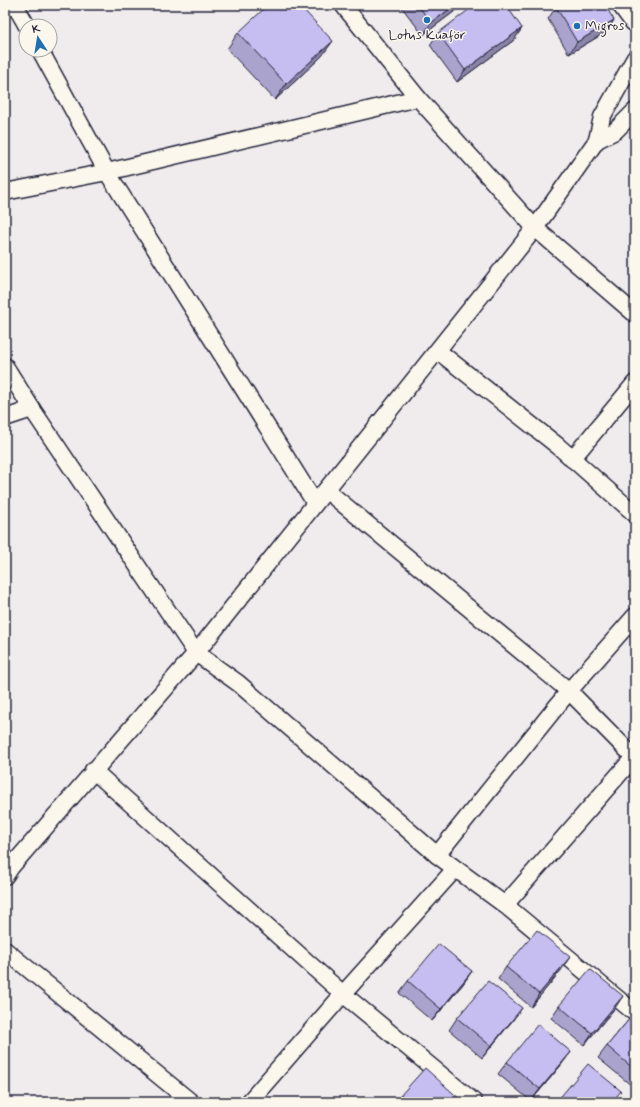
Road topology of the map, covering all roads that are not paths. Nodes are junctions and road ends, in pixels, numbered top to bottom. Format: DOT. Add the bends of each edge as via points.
graph roads {
  1 [pos="15,5"];
  2 [pos="343,5"];
  3 [pos="624,5"];
  4 [pos="22,18"];
  5 [pos="635,20"];
  6 [pos="44,58"];
  7 [pos="635,58"];
  8 [pos="418,98"];
  9 [pos="635,111"];
  10 [pos="597,140"];
  11 [pos="107,172"];
  12 [pos="5,192"];
  13 [pos="535,228"];
  14 [pos="635,314"];
  15 [pos="438,352"];
  16 [pos="5,366"];
  17 [pos="635,383"];
  18 [pos="32,409"];
  19 [pos="5,418"];
  20 [pos="572,459"];
  21 [pos="326,490"];
  22 [pos="314,504"];
  23 [pos="635,514"];
  24 [pos="635,616"];
  25 [pos="196,653"];
  26 [pos="569,691"];
  27 [pos="635,757"];
  28 [pos="93,770"];
  29 [pos="437,855"];
  30 [pos="7,866"];
  31 [pos="455,869"];
  32 [pos="505,905"];
  33 [pos="5,950"];
  34 [pos="343,994"];
  35 [pos="635,1013"];
  36 [pos="191,1102"];
  37 [pos="249,1102"];
  38 [pos="474,1102"];
  1 -- 4 [label="street"];
  2 -- 8 [label="street"];
  3 -- 5 [label="street"];
  6 -- 11 [label="street"];
  7 -- 10 [label="street" via="602,118"];
  8 -- 11 [label="street"];
  8 -- 13 [label="street"];
  9 -- 10 [label="street" via="615,131"];
  10 -- 13 [label="street"];
  11 -- 12 [label="street"];
  11 -- 22 [label="street"];
  13 -- 14 [label="street"];
  13 -- 15 [label="street"];
  15 -- 20 [label="street"];
  15 -- 21 [label="street"];
  16 -- 18 [label="street"];
  17 -- 20 [label="street"];
  18 -- 19 [label="street"];
  18 -- 25 [label="street"];
  20 -- 23 [label="street"];
  21 -- 22 [label="street"];
  21 -- 26 [label="street"];
  22 -- 25 [label="street"];
  24 -- 26 [label="street"];
  25 -- 28 [label="street"];
  25 -- 29 [label="street" via="238,683"];
  26 -- 27 [label="street"];
  26 -- 29 [label="street"];
  27 -- 32 [label="street"];
  28 -- 30 [label="street"];
  28 -- 34 [label="street"];
  29 -- 31 [label="street"];
  31 -- 32 [label="street"];
  31 -- 34 [label="street"];
  32 -- 35 [label="street"];
  33 -- 36 [label="street"];
  34 -- 37 [label="street"];
  34 -- 38 [label="street"];
}
